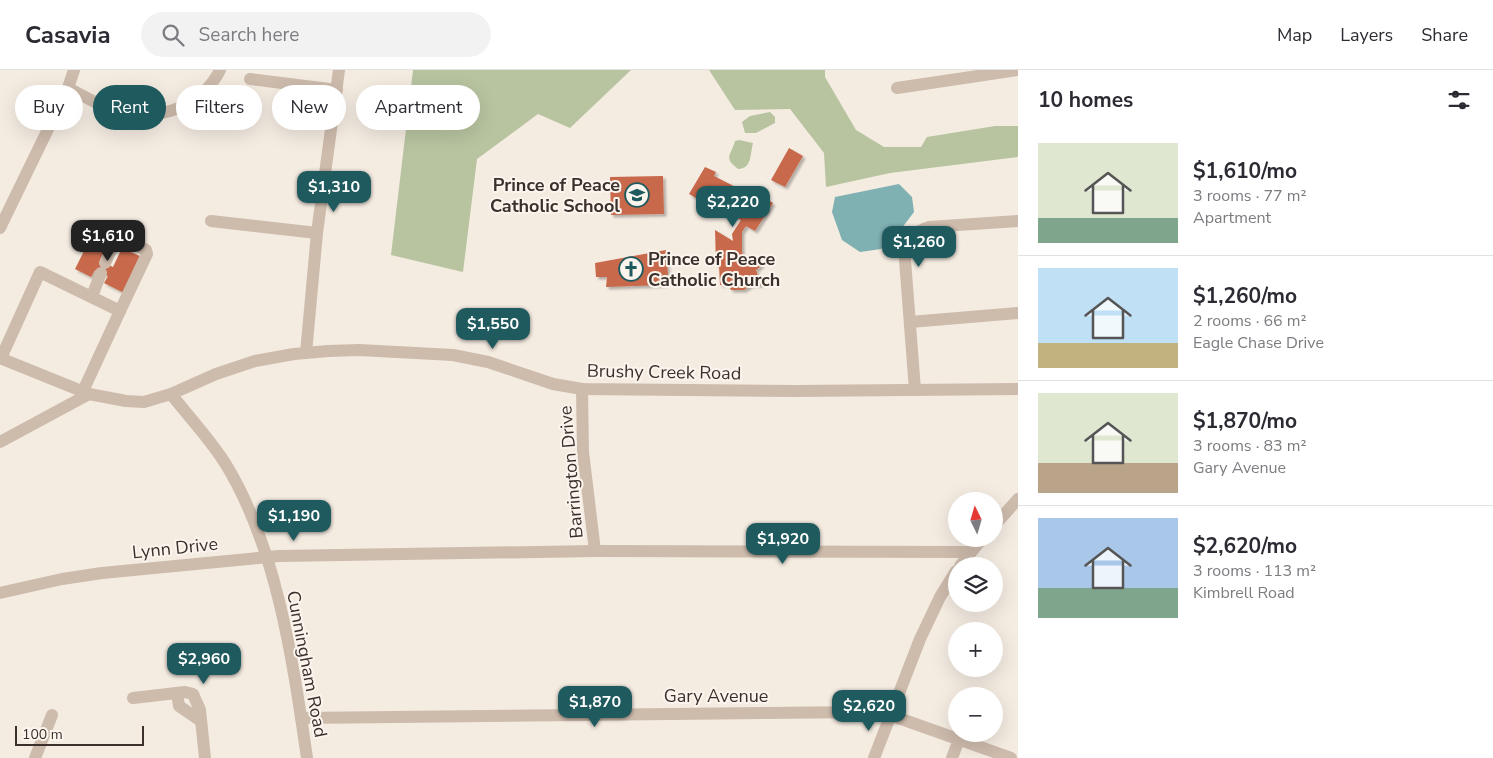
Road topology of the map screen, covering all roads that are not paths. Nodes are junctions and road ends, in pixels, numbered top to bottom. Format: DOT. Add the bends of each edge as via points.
graph roads {
  1 [pos="74,70"];
  2 [pos="220,70"];
  3 [pos="339,70"];
  4 [pos="1018,70"];
  5 [pos="250,79"];
  6 [pos="69,85"];
  7 [pos="297,85"];
  8 [pos="338,85"];
  9 [pos="898,88"];
  10 [pos="83,95"];
  11 [pos="45,130"];
  12 [pos="331,130"];
  13 [pos="5,204"];
  14 [pos="211,220"];
  15 [pos="1018,221"];
  16 [pos="0,228"];
  17 [pos="317,234"];
  18 [pos="92,296"];
  19 [pos="120,311"];
  20 [pos="1018,313"];
  21 [pos="910,322"];
  22 [pos="306,353"];
  23 [pos="0,358"];
  24 [pos="582,389"];
  25 [pos="1018,389"];
  26 [pos="915,390"];
  27 [pos="86,392"];
  28 [pos="171,394"];
  29 [pos="0,442"];
  30 [pos="1018,499"];
  31 [pos="1003,516"];
  32 [pos="974,548"];
  33 [pos="595,551"];
  34 [pos="971,552"];
  35 [pos="265,557"];
  36 [pos="967,557"];
  37 [pos="948,584"];
  38 [pos="0,593"];
  39 [pos="178,693"];
  40 [pos="133,698"];
  41 [pos="52,714"];
  42 [pos="890,715"];
  43 [pos="301,718"];
  44 [pos="202,721"];
  45 [pos="948,733"];
  46 [pos="958,742"];
  47 [pos="972,742"];
  48 [pos="34,758"];
  49 [pos="204,758"];
  50 [pos="307,758"];
  51 [pos="874,758"];
  52 [pos="952,758"];
  53 [pos="1011,758"];
  1 -- 6 [label="street"];
  2 -- 10 [label="street" via="205,91 191,102 163,114 123,112"];
  3 -- 8 [label="street"];
  4 -- 9 [label="street"];
  5 -- 7 [label="street"];
  11 -- 13 [label="street"];
  12 -- 17 [label="street"];
  13 -- 16 [label="street"];
  14 -- 17 [label="street"];
  15 -- 21 [label="street" via="929,227 916,233 905,249"];
  17 -- 22 [label="street"];
  18 -- 19 [label="street"];
  18 -- 19 [label="street" via="116,239 146,250 148,254"];
  18 -- 23 [label="street" via="40,272"];
  19 -- 27 [label="street"];
  20 -- 21 [label="street"];
  21 -- 26 [label="street"];
  22 -- 24 [label="street, Brushy Creek Road" via="359,350 453,355 488,362 553,384"];
  22 -- 28 [label="street, Brushy Creek Road" via="255,361"];
  23 -- 27 [label="street, Brushy Creek Road"];
  24 -- 26 [label="street, Brushy Creek Road"];
  24 -- 33 [label="street, Barrington Drive" via="583,452"];
  25 -- 26 [label="street, Brushy Creek Road"];
  27 -- 28 [label="street, Brushy Creek Road" via="135,402"];
  27 -- 29 [label="street"];
  28 -- 35 [label="street, Cunningham Road" via="225,463 246,504"];
  30 -- 31 [label="street"];
  32 -- 34 [label="street"];
  33 -- 34 [label="street, Lynn Drive"];
  33 -- 35 [label="street, Lynn Drive"];
  34 -- 36 [label="street"];
  35 -- 38 [label="street, Lynn Drive" via="62,579"];
  35 -- 43 [label="street, Cunningham Road" via="288,638"];
  37 -- 42 [label="street" via="923,633"];
  39 -- 40 [label="street"];
  39 -- 44 [label="street" via="179,706"];
  39 -- 44 [label="street" via="190,692 196,696"];
  41 -- 48 [label="street"];
  42 -- 43 [label="street, Gary Avenue" via="858,712"];
  42 -- 45 [label="street, Gary Avenue"];
  42 -- 51 [label="street"];
  43 -- 50 [label="street, Cunningham Road"];
  44 -- 49 [label="street"];
  46 -- 52 [label="street"];
  47 -- 53 [label="street, Gary Avenue"];
}
